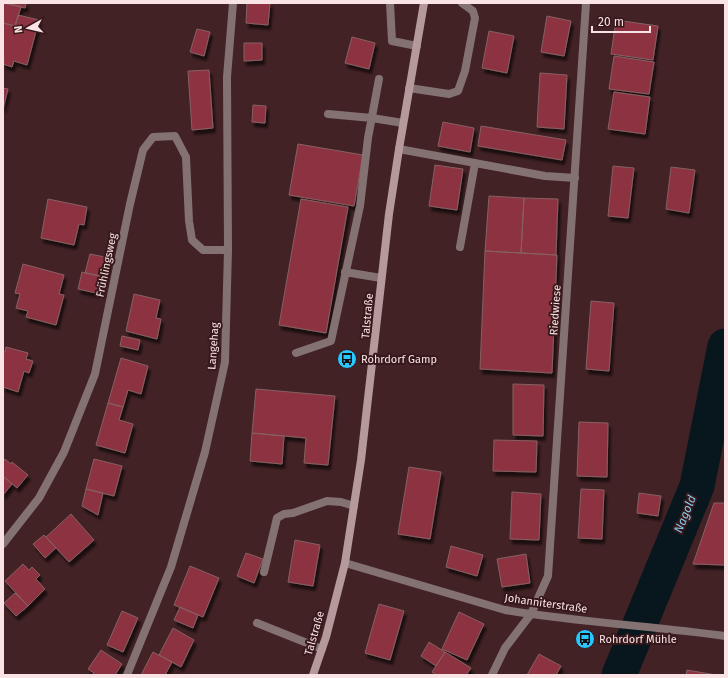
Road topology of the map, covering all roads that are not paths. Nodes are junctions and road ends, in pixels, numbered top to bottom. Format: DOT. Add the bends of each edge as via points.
graph roads {
  1 [pos="234,3"];
  2 [pos="390,3"];
  3 [pos="424,3"];
  4 [pos="462,3"];
  5 [pos="586,3"];
  6 [pos="416,46"];
  7 [pos="379,79"];
  8 [pos="409,88"];
  9 [pos="328,114"];
  10 [pos="372,118"];
  11 [pos="403,123"];
  12 [pos="399,149"];
  13 [pos="475,163"];
  14 [pos="575,178"];
  15 [pos="460,247"];
  16 [pos="228,250"];
  17 [pos="345,272"];
  18 [pos="381,278"];
  19 [pos="296,353"];
  20 [pos="354,506"];
  21 [pos="3,544"];
  22 [pos="345,562"];
  23 [pos="264,572"];
  24 [pos="531,614"];
  25 [pos="257,623"];
  26 [pos="725,636"];
  27 [pos="322,649"];
  28 [pos="127,675"];
  29 [pos="313,675"];
  30 [pos="492,675"];
  1 -- 16 [label="street, Langehag" via="227,77"];
  2 -- 6 [label="street" via="392,41"];
  3 -- 6 [label="main road, Talstraße"];
  4 -- 8 [label="street" via="473,11 475,18 465,71 458,91 449,94"];
  5 -- 14 [label="street, Riedwiese"];
  6 -- 8 [label="main road, Talstraße"];
  7 -- 10 [label="street"];
  8 -- 11 [label="main road, Talstraße"];
  9 -- 10 [label="street"];
  10 -- 11 [label="street"];
  10 -- 17 [label="street" via="360,206"];
  11 -- 12 [label="main road, Talstraße"];
  12 -- 13 [label="street"];
  12 -- 18 [label="main road, Talstraße"];
  13 -- 14 [label="street" via="545,176"];
  13 -- 15 [label="street"];
  14 -- 24 [label="street, Riedwiese" via="548,576"];
  16 -- 21 [label="street, Frühlingsweg" via="203,250 192,240 186,157 175,136 153,137 143,150 95,374 64,452 43,491"];
  16 -- 28 [label="street, Langehag" via="224,362 205,452 171,567"];
  17 -- 18 [label="street"];
  17 -- 19 [label="street" via="330,341"];
  18 -- 20 [label="main road, Talstraße"];
  20 -- 22 [label="main road, Talstraße"];
  20 -- 23 [label="street" via="327,501 277,518"];
  22 -- 24 [label="street, Johanniterstraße" via="505,610"];
  22 -- 27 [label="main road, Talstraße"];
  24 -- 26 [label="street, Johanniterstraße"];
  24 -- 30 [label="street, Riedwiese" via="505,648"];
  25 -- 27 [label="street"];
  27 -- 29 [label="main road, Talstraße"];
}
